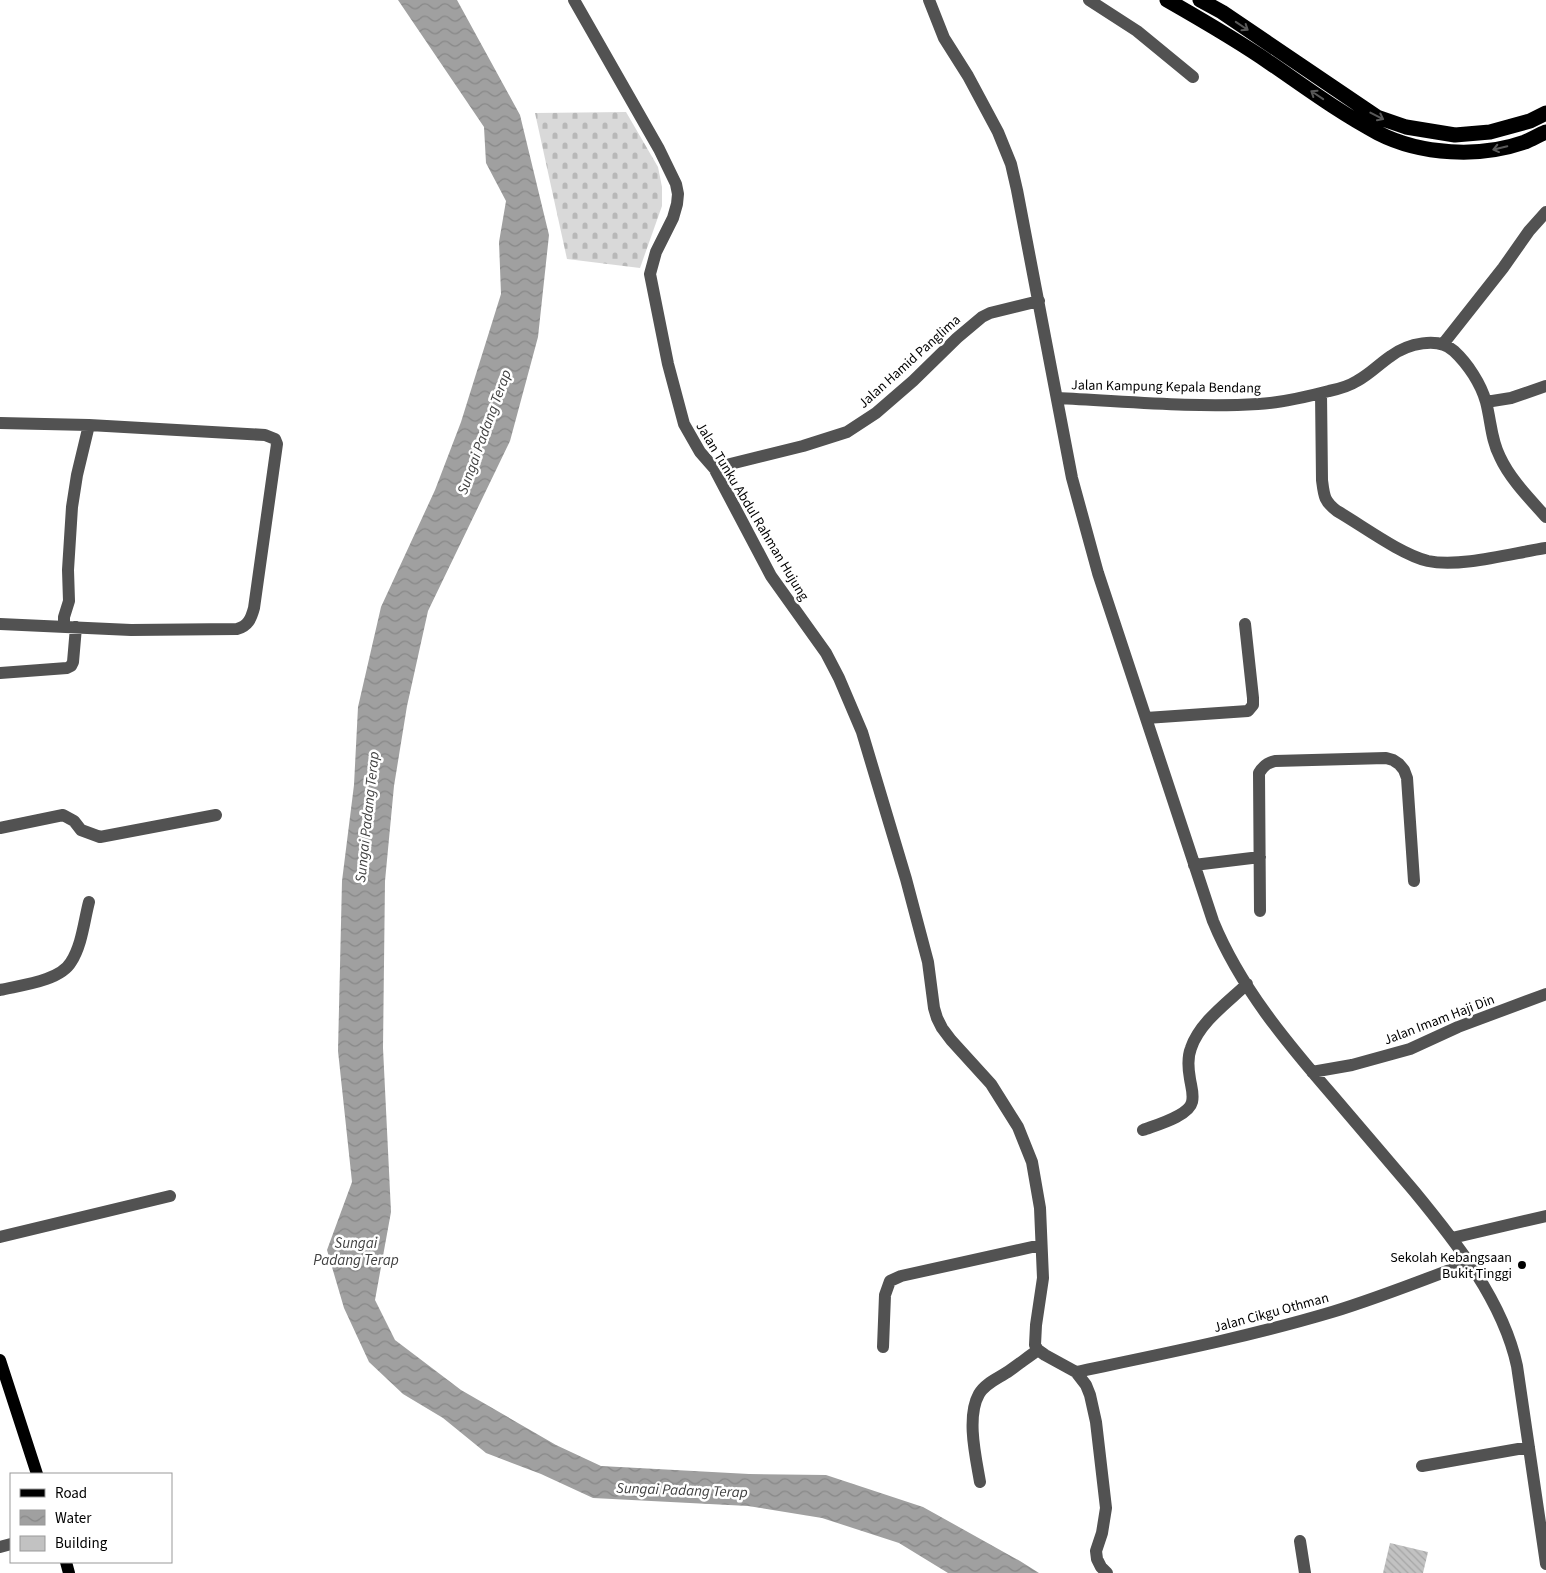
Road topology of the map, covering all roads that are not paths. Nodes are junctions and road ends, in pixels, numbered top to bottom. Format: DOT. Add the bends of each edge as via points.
graph roads {
  1 [pos="574,0"];
  2 [pos="929,0"];
  3 [pos="1089,0"];
  4 [pos="1167,0"];
  5 [pos="1200,0"];
  6 [pos="1193,77"];
  7 [pos="1546,113"];
  8 [pos="1546,132"];
  9 [pos="1546,212"];
  10 [pos="1038,301"];
  11 [pos="1443,344"];
  12 [pos="1546,386"];
  13 [pos="1321,393"];
  14 [pos="1057,398"];
  15 [pos="1486,402"];
  16 [pos="0,423"];
  17 [pos="89,425"];
  18 [pos="714,468"];
  19 [pos="1546,517"];
  20 [pos="1546,548"];
  21 [pos="0,624"];
  22 [pos="1245,624"];
  23 [pos="70,627"];
  24 [pos="0,673"];
  25 [pos="1146,718"];
  26 [pos="216,815"];
  27 [pos="0,828"];
  28 [pos="1260,858"];
  29 [pos="1194,865"];
  30 [pos="1414,882"];
  31 [pos="89,902"];
  32 [pos="1260,911"];
  33 [pos="1247,984"];
  34 [pos="0,990"];
  35 [pos="1546,994"];
  36 [pos="1312,1072"];
  37 [pos="1143,1130"];
  38 [pos="170,1196"];
  39 [pos="1546,1216"];
  40 [pos="0,1237"];
  41 [pos="1452,1238"];
  42 [pos="1041,1245"];
  43 [pos="1468,1263"];
  44 [pos="883,1347"];
  45 [pos="1038,1350"];
  46 [pos="0,1360"];
  47 [pos="1076,1372"];
  48 [pos="1530,1447"];
  49 [pos="1422,1466"];
  50 [pos="37,1473"];
  51 [pos="980,1482"];
  52 [pos="1300,1541"];
  53 [pos="1546,1564"];
  54 [pos="1107,1573"];
  55 [pos="1305,1573"];
  1 -- 18 [label="street, Jalan Tunku Abdul Rahman Hujung" via="676,184 677,204 650,274 680,411 691,438"];
  2 -- 10 [label="street" via="944,38 1006,149"];
  3 -- 6 [label="street" via="1137,31"];
  8 -- 4 [label="highway, one-way" via="1525,142 1491,150 1450,153 1404,143 1363,124 1213,26"];
  5 -- 7 [label="highway, one-way" via="1377,117 1406,127 1455,135 1490,132 1530,122"];
  9 -- 11 [label="street"];
  10 -- 14 [label="street"];
  10 -- 18 [label="street, Jalan Hamid Panglima" via="982,317 876,413 847,432"];
  11 -- 13 [label="street, Jalan Kampung Kepala Bendang" via="1427,343 1400,350 1356,382"];
  11 -- 15 [label="street" via="1464,361"];
  12 -- 15 [label="street" via="1511,398"];
  13 -- 14 [label="street, Jalan Kampung Kepala Bendang" via="1276,402 1237,405"];
  13 -- 20 [label="street" via="1323,486 1325,499 1337,511 1428,561 1471,560"];
  14 -- 25 [label="street" via="1085,527"];
  15 -- 19 [label="street" via="1490,429 1500,457"];
  16 -- 17 [label="street"];
  17 -- 23 [label="street" via="76,475 72,507 69,601 64,617"];
  17 -- 23 [label="street" via="265,436 275,439 277,444 254,608 246,625 231,630"];
  18 -- 42 [label="street, Jalan Tunku Abdul Rahman Hujung" via="771,576 826,654 855,713 919,926 934,1008 942,1028 991,1084 1018,1126 1032,1162 1040,1208"];
  21 -- 23 [label="street"];
  22 -- 25 [label="street" via="1253,698 1253,705 1248,711"];
  23 -- 24 [label="street" via="72,666"];
  25 -- 29 [label="street"];
  26 -- 27 [label="street" via="100,838 81,830 64,815"];
  28 -- 29 [label="street"];
  28 -- 30 [label="street" via="1259,773 1268,763 1386,758 1399,764 1407,778"];
  28 -- 32 [label="street"];
  29 -- 33 [label="street" via="1218,934"];
  31 -- 34 [label="street" via="72,962 62,972 47,979"];
  33 -- 36 [label="street"];
  33 -- 37 [label="street" via="1204,1025 1193,1042 1188,1057 1193,1100 1190,1106 1179,1115"];
  35 -- 36 [label="street, Jalan Imam Haji Din" via="1410,1049"];
  36 -- 41 [label="street"];
  38 -- 40 [label="street"];
  39 -- 41 [label="street"];
  41 -- 43 [label="street"];
  42 -- 44 [label="street" via="890,1281 885,1295"];
  42 -- 45 [label="street, Jalan Tunku Abdul Rahman Hujung" via="1043,1278 1034,1340"];
  43 -- 47 [label="street, Jalan Cikgu Othman" via="1333,1312 1174,1352"];
  43 -- 48 [label="street" via="1492,1300 1513,1348"];
  45 -- 47 [label="street"];
  45 -- 51 [label="street" via="979,1394 971,1433"];
  46 -- 50 [label="main road"];
  47 -- 54 [label="street" via="1090,1395 1096,1422 1106,1508 1096,1551 1097,1559"];
  48 -- 49 [label="street"];
  48 -- 53 [label="street"];
  52 -- 55 [label="street"];
}
